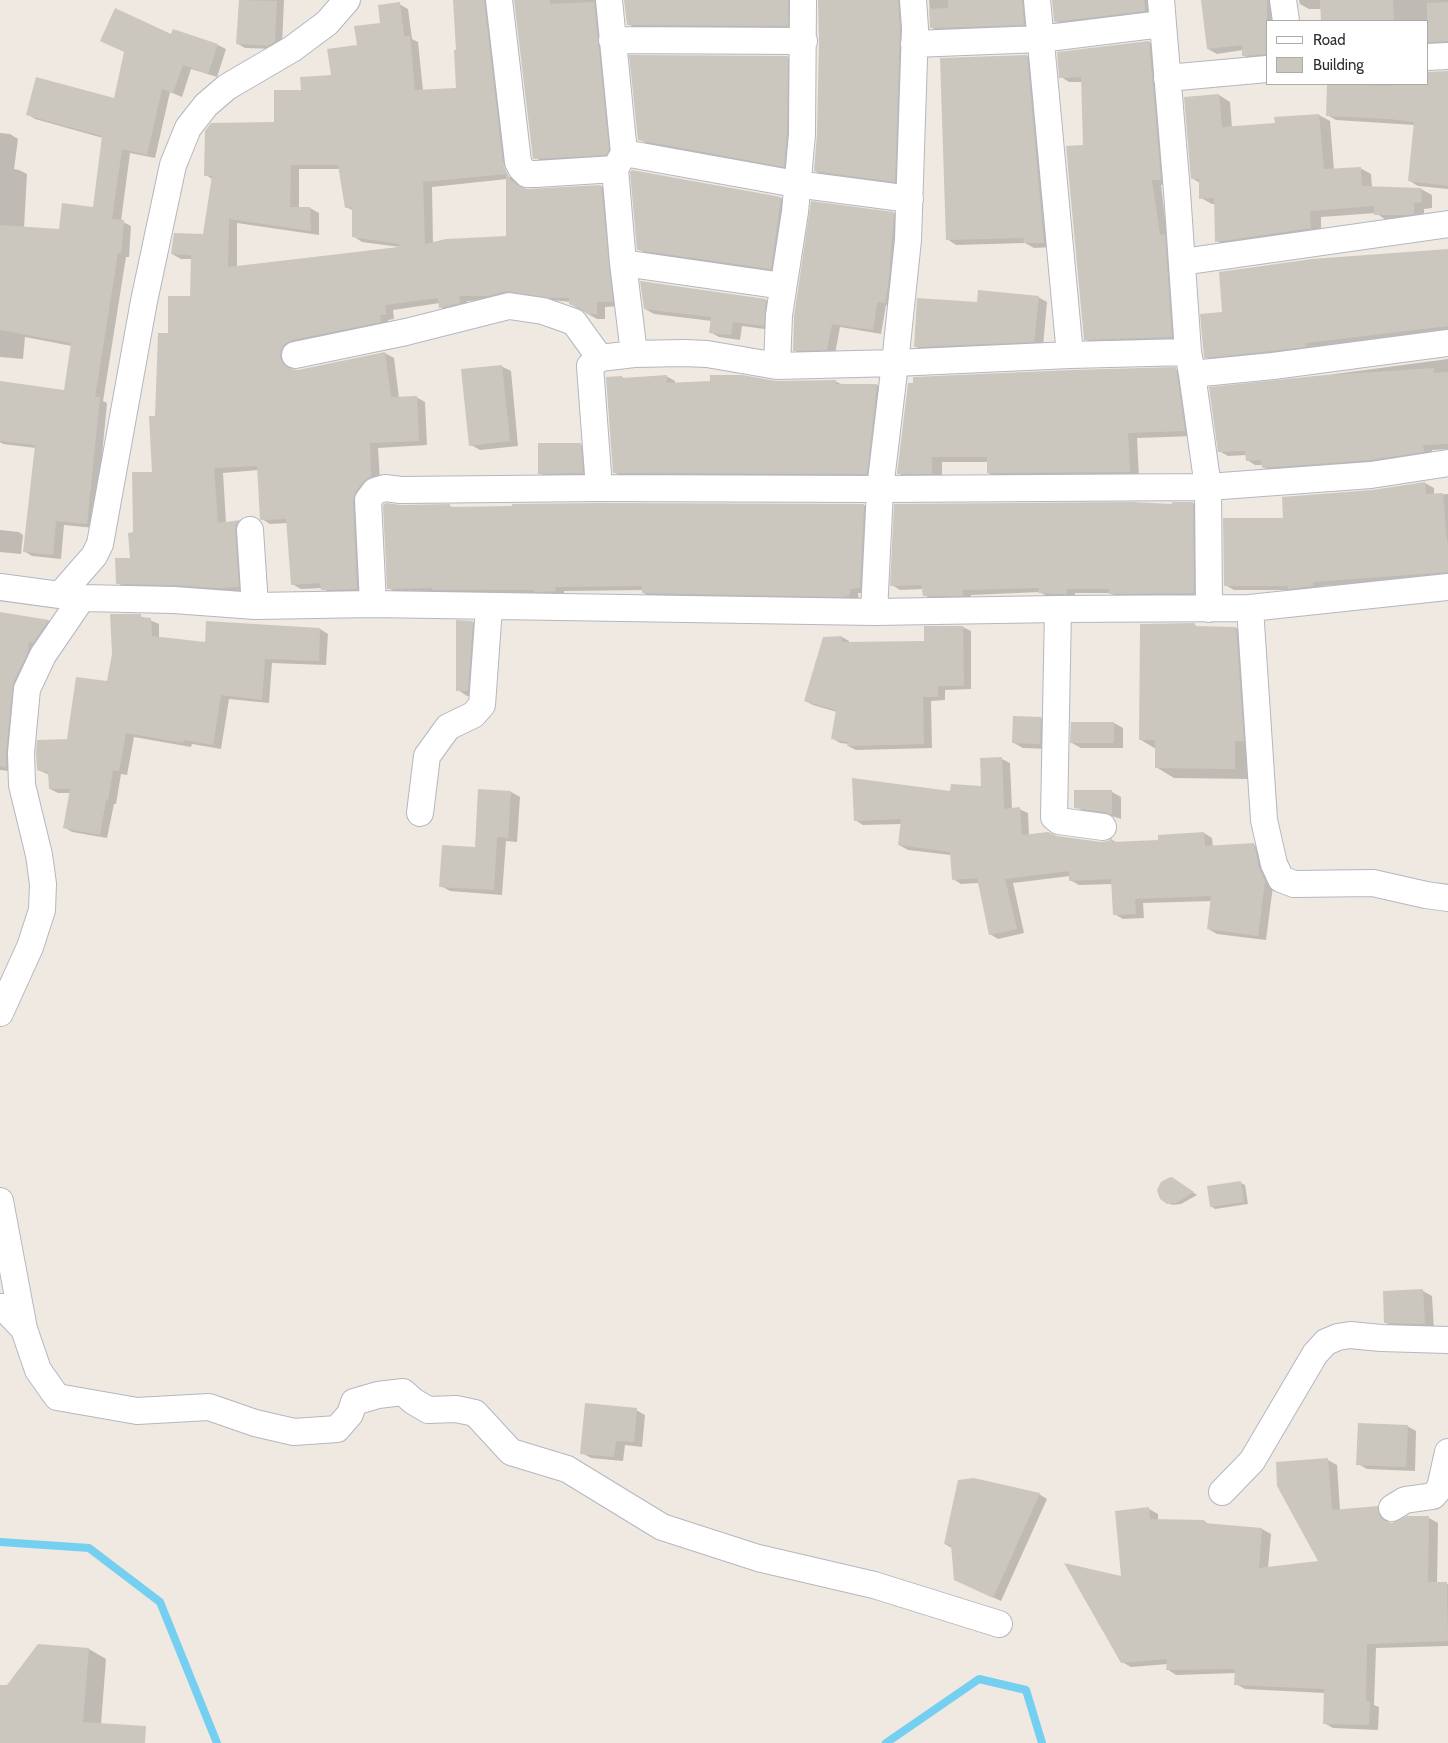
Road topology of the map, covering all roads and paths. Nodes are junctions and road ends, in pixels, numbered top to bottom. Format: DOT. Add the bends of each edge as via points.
graph roads {
  1 [pos="347,0"];
  2 [pos="499,0"];
  3 [pos="609,0"];
  4 [pos="803,0"];
  5 [pos="914,0"];
  6 [pos="1037,0"];
  7 [pos="1283,0"];
  8 [pos="1162,12"];
  9 [pos="1286,20"];
  10 [pos="1040,39"];
  11 [pos="612,40"];
  12 [pos="804,41"];
  13 [pos="914,44"];
  14 [pos="1448,56"];
  15 [pos="1428,57"];
  16 [pos="1266,69"];
  17 [pos="1167,78"];
  18 [pos="620,161"];
  19 [pos="796,184"];
  20 [pos="910,199"];
  21 [pos="1448,224"];
  22 [pos="1182,262"];
  23 [pos="623,263"];
  24 [pos="783,286"];
  25 [pos="1448,342"];
  26 [pos="634,354"];
  27 [pos="295,355"];
  28 [pos="1070,355"];
  29 [pos="600,358"];
  30 [pos="895,363"];
  31 [pos="1190,363"];
  32 [pos="777,366"];
  33 [pos="1448,462"];
  34 [pos="1208,487"];
  35 [pos="599,488"];
  36 [pos="880,489"];
  37 [pos="250,530"];
  38 [pos="1448,586"];
  39 [pos="0,587"];
  40 [pos="71,596"];
  41 [pos="373,604"];
  42 [pos="255,606"];
  43 [pos="490,607"];
  44 [pos="1250,608"];
  45 [pos="1058,609"];
  46 [pos="1209,609"];
  47 [pos="874,612"];
  48 [pos="420,813"];
  49 [pos="1103,827"];
  50 [pos="1448,898"];
  51 [pos="0,1014"];
  52 [pos="0,1201"];
  53 [pos="0,1307"];
  54 [pos="24,1329"];
  55 [pos="1448,1340"];
  56 [pos="1448,1452"];
  57 [pos="1222,1492"];
  58 [pos="1392,1508"];
  59 [pos="999,1624"];
  1 -- 40 [label="street" via="327,23 292,49 227,87 206,105 188,128 173,165 146,292 100,544"];
  2 -- 18 [label="street" via="521,168 528,174 536,174"];
  3 -- 11 [label="street"];
  4 -- 12 [label="street"];
  5 -- 13 [label="street"];
  6 -- 10 [label="street"];
  7 -- 9 [label="street"];
  8 -- 10 [label="street"];
  8 -- 17 [label="street"];
  10 -- 13 [label="street"];
  10 -- 28 [label="street"];
  11 -- 12 [label="street"];
  11 -- 18 [label="street"];
  12 -- 19 [label="street" via="802,134"];
  13 -- 20 [label="street"];
  14 -- 15 [label="street"];
  16 -- 17 [label="street"];
  17 -- 22 [label="street"];
  18 -- 19 [label="street"];
  18 -- 23 [label="street"];
  19 -- 20 [label="street"];
  19 -- 24 [label="street" via="795,212"];
  20 -- 30 [label="street"];
  21 -- 22 [label="street"];
  22 -- 31 [label="street"];
  23 -- 24 [label="street"];
  23 -- 26 [label="street"];
  24 -- 32 [label="street"];
  25 -- 31 [label="street" via="1273,366"];
  26 -- 29 [label="street"];
  26 -- 32 [label="street" via="708,354"];
  27 -- 29 [label="street" via="508,306 543,311 574,322"];
  28 -- 30 [label="street"];
  28 -- 31 [label="street"];
  29 -- 35 [label="street" via="590,366"];
  30 -- 32 [label="street"];
  30 -- 36 [label="street"];
  31 -- 34 [label="street"];
  33 -- 34 [label="street" via="1371,475"];
  34 -- 36 [label="street"];
  34 -- 46 [label="street"];
  35 -- 36 [label="street"];
  35 -- 41 [label="street" via="385,488 375,491 368,500"];
  36 -- 47 [label="street"];
  37 -- 42 [label="street"];
  38 -- 44 [label="street"];
  39 -- 40 [label="street"];
  40 -- 42 [label="street"];
  40 -- 51 [label="street" via="27,689 21,753 22,784 39,855 42,910 30,947"];
  41 -- 42 [label="street"];
  41 -- 43 [label="street"];
  43 -- 47 [label="street"];
  43 -- 48 [label="street" via="482,705 473,715 448,727 427,756"];
  44 -- 46 [label="street"];
  44 -- 50 [label="street" via="1264,820 1274,864 1281,879 1294,884 1373,883"];
  45 -- 46 [label="street"];
  45 -- 47 [label="street"];
  45 -- 49 [label="street" via="1054,817 1059,821"];
  52 -- 54 [label="street"];
  53 -- 54 [label="street"];
  54 -- 59 [label="street" via="38,1370 57,1397 137,1411 210,1406 294,1432 338,1429 350,1414 354,1402 403,1392 428,1410 456,1409 475,1413 511,1452 567,1469 662,1527 758,1558 874,1585"];
  55 -- 57 [label="street" via="1350,1335 1326,1342 1315,1354 1252,1461"];
  56 -- 58 [label="street" via="1440,1488 1433,1496 1405,1500"];
}
